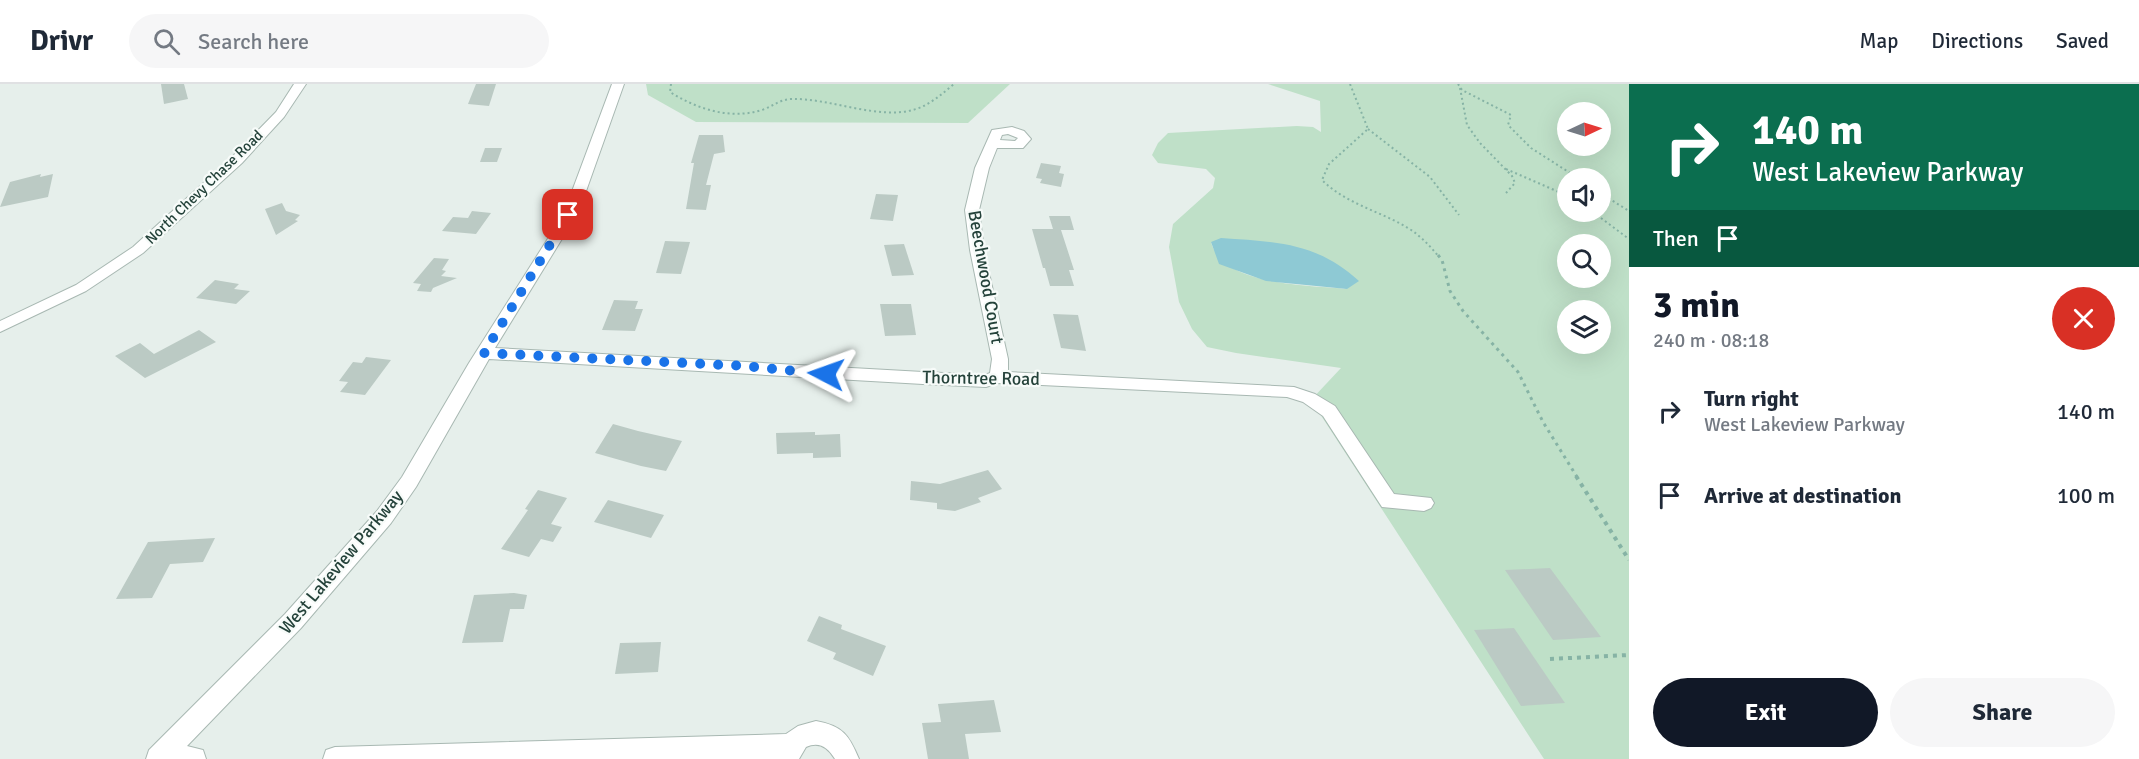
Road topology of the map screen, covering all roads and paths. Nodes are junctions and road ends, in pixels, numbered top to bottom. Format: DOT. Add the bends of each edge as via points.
graph roads {
  1 [pos="300,84"];
  2 [pos="618,84"];
  3 [pos="671,84"];
  4 [pos="954,84"];
  5 [pos="1350,84"];
  6 [pos="1459,85"];
  7 [pos="1368,129"];
  8 [pos="992,144"];
  9 [pos="1504,168"];
  10 [pos="1561,168"];
  11 [pos="1557,191"];
  12 [pos="1506,194"];
  13 [pos="1611,200"];
  14 [pos="1629,211"];
  15 [pos="1459,215"];
  16 [pos="1606,222"];
  17 [pos="1629,239"];
  18 [pos="0,327"];
  19 [pos="484,353"];
  20 [pos="997,377"];
  21 [pos="1424,503"];
  22 [pos="1629,560"];
  23 [pos="1629,655"];
  24 [pos="1550,659"];
  25 [pos="789,753"];
  26 [pos="160,757"];
  27 [pos="194,759"];
  28 [pos="335,759"];
  29 [pos="848,759"];
  1 -- 18 [label="street, North Chevy Chase Road" via="280,114 237,160 138,250 81,288"];
  2 -- 19 [label="street, West Lakeview Parkway" via="578,194"];
  3 -- 4 [label="path" via="670,92 695,106 709,112 736,113 761,110 789,99 906,112 935,102"];
  5 -- 7 [label="path"];
  6 -- 9 [label="path" via="1467,125"];
  6 -- 10 [label="path" via="1511,115 1508,125 1513,132"];
  7 -- 15 [label="path" via="1430,177"];
  7 -- 22 [label="path" via="1326,165 1322,180 1360,206 1408,228 1442,260 1450,291 1518,372 1543,422"];
  8 -- 20 [label="street, Beechwood Court" via="972,210 1000,359"];
  9 -- 11 [label="path"];
  9 -- 12 [label="path" via="1515,183"];
  13 -- 14 [label="path"];
  16 -- 17 [label="path"];
  19 -- 20 [label="street, Thorntree Road" via="849,375 986,381"];
  19 -- 26 [label="street, West Lakeview Parkway" via="409,482 384,517 293,621"];
  20 -- 21 [label="street, Thorntree Road" via="1299,394 1324,407 1335,418 1389,502"];
  23 -- 24 [label="path"];
  25 -- 28 [label="street"];
  25 -- 29 [label="street" via="798,738 828,734 844,748"];
  26 -- 27 [label="street"];
}
